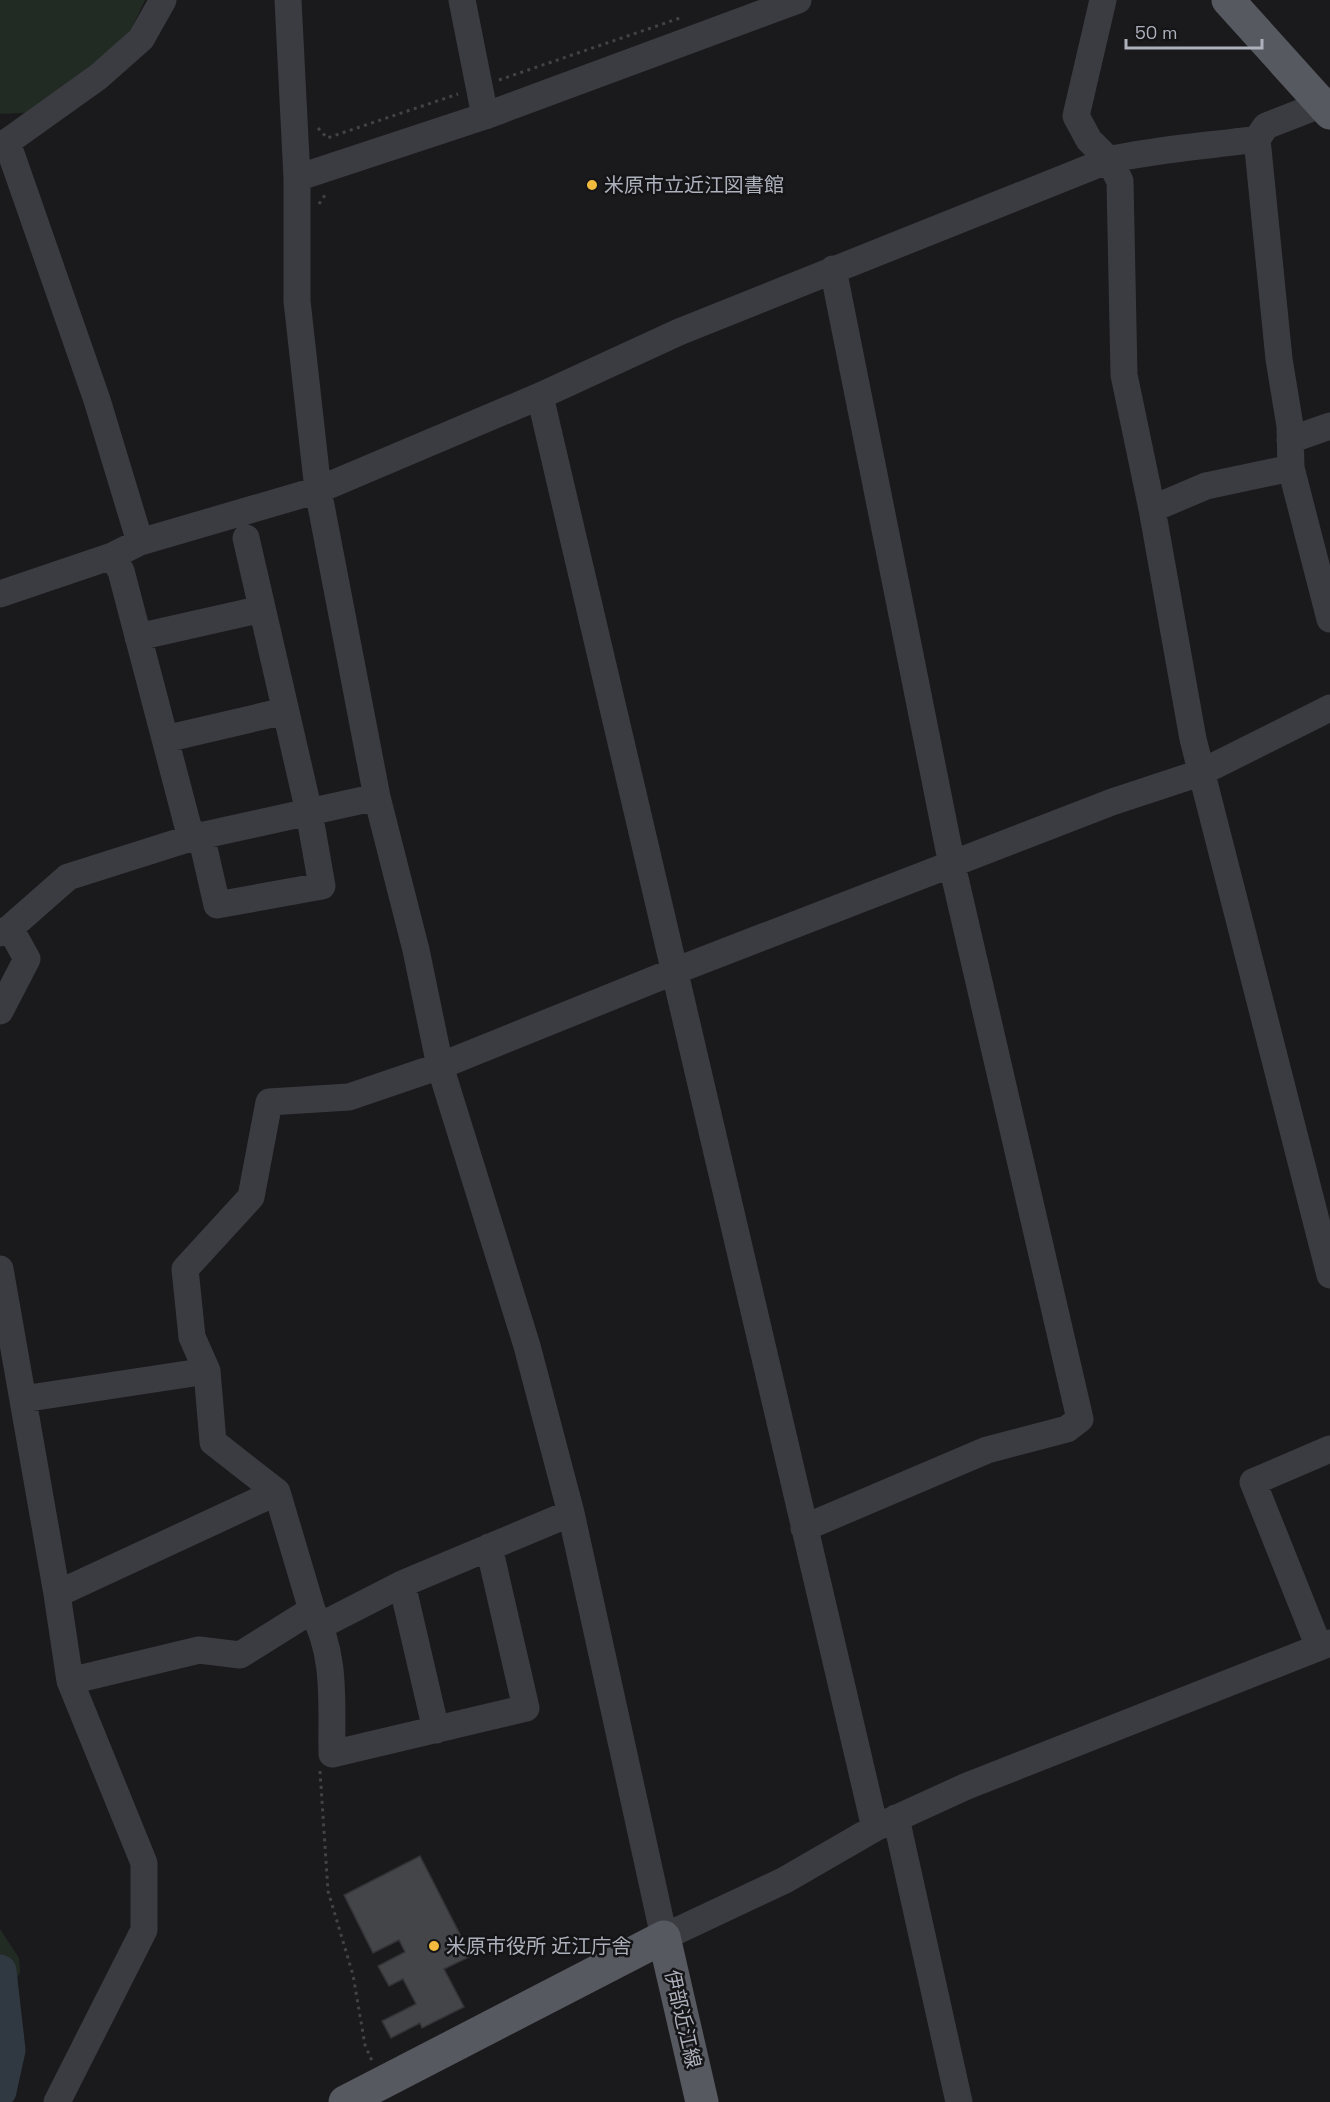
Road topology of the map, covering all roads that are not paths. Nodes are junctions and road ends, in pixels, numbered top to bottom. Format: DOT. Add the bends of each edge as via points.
graph roads {
  1 [pos="162,0"];
  2 [pos="288,0"];
  3 [pos="462,0"];
  4 [pos="798,0"];
  5 [pos="1103,0"];
  6 [pos="1228,0"];
  7 [pos="1328,106"];
  8 [pos="485,116"];
  9 [pos="2,136"];
  10 [pos="1257,139"];
  11 [pos="1108,160"];
  12 [pos="297,177"];
  13 [pos="833,269"];
  14 [pos="540,396"];
  15 [pos="1330,426"];
  16 [pos="1290,440"];
  17 [pos="1291,468"];
  18 [pos="318,490"];
  19 [pos="1152,509"];
  20 [pos="246,538"];
  21 [pos="140,542"];
  22 [pos="112,556"];
  23 [pos="0,594"];
  24 [pos="262,609"];
  25 [pos="1330,619"];
  26 [pos="138,637"];
  27 [pos="1330,708"];
  28 [pos="285,711"];
  29 [pos="165,739"];
  30 [pos="1200,773"];
  31 [pos="377,797"];
  32 [pos="309,812"];
  33 [pos="196,836"];
  34 [pos="952,865"];
  35 [pos="5,930"];
  36 [pos="675,971"];
  37 [pos="0,1011"];
  38 [pos="440,1066"];
  39 [pos="0,1269"];
  40 [pos="1330,1275"];
  41 [pos="207,1371"];
  42 [pos="23,1400"];
  43 [pos="1330,1449"];
  44 [pos="277,1492"];
  45 [pos="571,1513"];
  46 [pos="804,1528"];
  47 [pos="489,1547"];
  48 [pos="402,1584"];
  49 [pos="57,1593"];
  50 [pos="316,1618"];
  51 [pos="1325,1645"];
  52 [pos="70,1681"];
  53 [pos="436,1730"];
  54 [pos="886,1823"];
  55 [pos="664,1937"];
  56 [pos="57,2102"];
  57 [pos="345,2102"];
  58 [pos="702,2102"];
  59 [pos="959,2102"];
  1 -- 9 [label="street" via="141,39 98,77 33,123"];
  2 -- 12 [label="street"];
  3 -- 8 [label="street"];
  4 -- 8 [label="street"];
  5 -- 11 [label="street" via="1076,116 1089,140"];
  6 -- 7 [label="main road"];
  7 -- 10 [label="street" via="1266,126"];
  8 -- 12 [label="street"];
  9 -- 21 [label="street" via="97,400"];
  10 -- 11 [label="street"];
  10 -- 16 [label="street"];
  11 -- 13 [label="street"];
  11 -- 19 [label="street" via="1120,181 1124,375"];
  12 -- 18 [label="street" via="297,301"];
  13 -- 14 [label="street" via="679,332"];
  13 -- 34 [label="street"];
  14 -- 18 [label="street"];
  14 -- 36 [label="street"];
  15 -- 16 [label="street"];
  16 -- 17 [label="street"];
  17 -- 19 [label="street" via="1206,486"];
  17 -- 25 [label="street"];
  18 -- 21 [label="street"];
  18 -- 31 [label="street"];
  19 -- 30 [label="street"];
  20 -- 24 [label="street"];
  21 -- 22 [label="street"];
  22 -- 23 [label="street"];
  22 -- 26 [label="street" via="121,571"];
  24 -- 26 [label="street"];
  24 -- 28 [label="street"];
  26 -- 29 [label="street"];
  27 -- 30 [label="street"];
  28 -- 29 [label="street"];
  28 -- 32 [label="street"];
  29 -- 33 [label="street"];
  30 -- 34 [label="street" via="1112,802"];
  30 -- 40 [label="street"];
  31 -- 32 [label="street"];
  31 -- 38 [label="street" via="416,950"];
  32 -- 33 [label="street"];
  32 -- 33 [label="street" via="322,886 217,905"];
  33 -- 35 [label="street" via="68,877"];
  34 -- 36 [label="street"];
  34 -- 46 [label="street" via="1080,1419 1067,1429 987,1450"];
  35 -- 37 [label="street" via="27,959"];
  36 -- 38 [label="street"];
  36 -- 46 [label="street"];
  38 -- 41 [label="street" via="349,1096 269,1102 251,1197 185,1269 192,1337"];
  38 -- 45 [label="street" via="527,1346"];
  39 -- 42 [label="street"];
  41 -- 42 [label="street"];
  41 -- 44 [label="street" via="213,1442"];
  42 -- 49 [label="street"];
  43 -- 51 [label="street" via="1253,1482"];
  44 -- 49 [label="street"];
  44 -- 50 [label="street"];
  45 -- 47 [label="street"];
  45 -- 55 [label="street"];
  46 -- 54 [label="street"];
  47 -- 48 [label="street"];
  47 -- 53 [label="street" via="526,1708"];
  48 -- 50 [label="street"];
  48 -- 53 [label="street"];
  49 -- 52 [label="street"];
  50 -- 52 [label="street" via="240,1655 199,1650"];
  50 -- 53 [label="street" via="331,1665 332,1754"];
  51 -- 54 [label="street" via="967,1786"];
  52 -- 56 [label="street" via="144,1863 144,1930"];
  54 -- 55 [label="street" via="785,1880"];
  54 -- 59 [label="street"];
  55 -- 57 [label="main road"];
  55 -- 58 [label="main road, 伊部近江線"];
}
